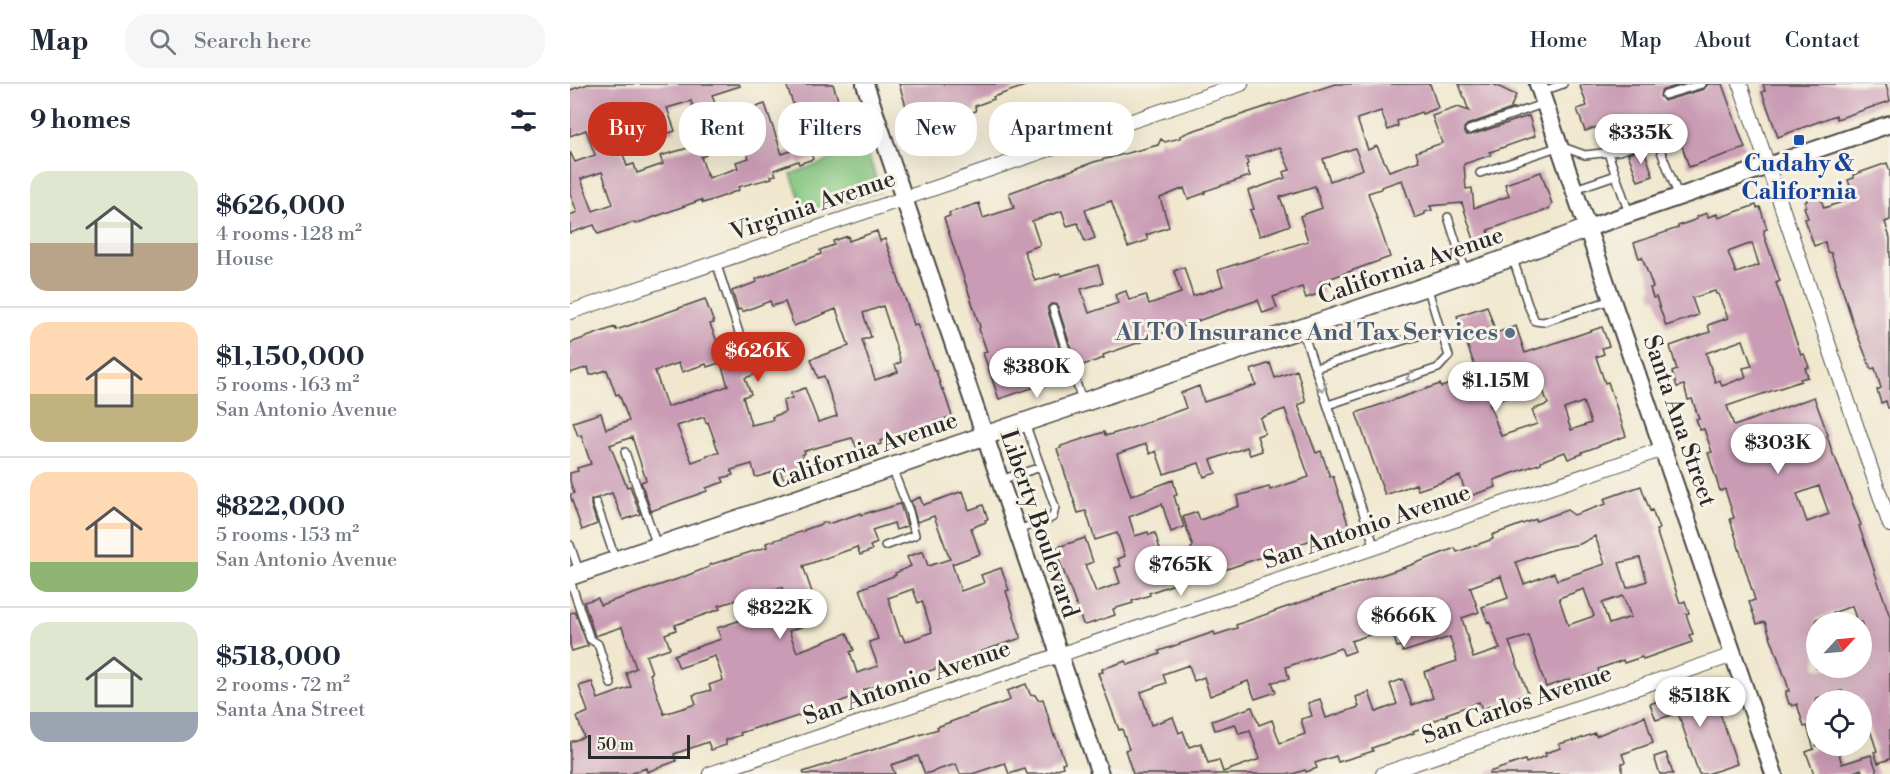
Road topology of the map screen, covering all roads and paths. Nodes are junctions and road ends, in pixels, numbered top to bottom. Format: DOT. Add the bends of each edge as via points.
graph roads {
  1 [pos="865,84"];
  2 [pos="1241,84"];
  3 [pos="1563,84"];
  4 [pos="1702,84"];
  5 [pos="1740,84"];
  6 [pos="1541,93"];
  7 [pos="1665,95"];
  8 [pos="1890,124"];
  9 [pos="1469,130"];
  10 [pos="1560,146"];
  11 [pos="1608,153"];
  12 [pos="1768,166"];
  13 [pos="1480,173"];
  14 [pos="1616,175"];
  15 [pos="1575,189"];
  16 [pos="1678,197"];
  17 [pos="904,198"];
  18 [pos="1629,213"];
  19 [pos="1448,217"];
  20 [pos="1588,228"];
  21 [pos="1512,257"];
  22 [pos="716,262"];
  23 [pos="1466,273"];
  24 [pos="1427,286"];
  25 [pos="1612,300"];
  26 [pos="1053,309"];
  27 [pos="570,312"];
  28 [pos="1302,329"];
  29 [pos="1440,329"];
  30 [pos="740,336"];
  31 [pos="1315,368"];
  32 [pos="1083,403"];
  33 [pos="1328,405"];
  34 [pos="1025,423"];
  35 [pos="984,435"];
  36 [pos="1663,449"];
  37 [pos="625,452"];
  38 [pos="1041,467"];
  39 [pos="892,468"];
  40 [pos="1000,480"];
  41 [pos="596,502"];
  42 [pos="1890,525"];
  43 [pos="1017,530"];
  44 [pos="570,545"];
  45 [pos="885,546"];
  46 [pos="657,547"];
  47 [pos="1375,548"];
  48 [pos="616,561"];
  49 [pos="573,576"];
  50 [pos="1059,655"];
  51 [pos="1733,655"];
  52 [pos="611,684"];
  53 [pos="710,774"];
  54 [pos="1100,774"];
  55 [pos="1383,774"];
  56 [pos="1774,774"];
  1 -- 17 [label="street, Liberty Boulevard"];
  2 -- 17 [label="street, Virginia Avenue"];
  3 -- 6 [label="lane"];
  4 -- 7 [label="lane"];
  5 -- 12 [label="street"];
  6 -- 9 [label="lane"];
  6 -- 10 [label="street, Santa Ana Street"];
  8 -- 12 [label="street, California Avenue"];
  10 -- 11 [label="lane" via="1585,155"];
  10 -- 13 [label="lane"];
  10 -- 15 [label="street, Santa Ana Street"];
  11 -- 14 [label="lane"];
  11 -- 16 [label="lane" via="1656,139"];
  12 -- 16 [label="street, California Avenue"];
  12 -- 42 [label="street"];
  14 -- 15 [label="lane"];
  14 -- 18 [label="lane"];
  15 -- 20 [label="street, Santa Ana Street"];
  16 -- 18 [label="street, California Avenue"];
  17 -- 22 [label="street, Virginia Avenue"];
  17 -- 35 [label="street, Liberty Boulevard"];
  18 -- 20 [label="street, California Avenue"];
  19 -- 23 [label="lane"];
  20 -- 21 [label="main road, California Avenue"];
  20 -- 25 [label="street, Santa Ana Street"];
  21 -- 23 [label="main road, California Avenue"];
  21 -- 25 [label="lane" via="1535,321 1543,322"];
  22 -- 27 [label="street, Virginia Avenue"];
  22 -- 30 [label="lane"];
  23 -- 24 [label="main road, California Avenue"];
  24 -- 28 [label="main road, California Avenue"];
  24 -- 29 [label="lane"];
  25 -- 36 [label="street, Santa Ana Street"];
  26 -- 32 [label="lane"];
  28 -- 31 [label="lane"];
  28 -- 32 [label="main road, California Avenue"];
  29 -- 31 [label="lane"];
  29 -- 33 [label="lane, one-way" via="1449,356 1438,368"];
  31 -- 33 [label="lane, one-way"];
  32 -- 34 [label="main road, California Avenue"];
  33 -- 47 [label="lane"];
  34 -- 35 [label="main road, California Avenue"];
  34 -- 38 [label="lane"];
  35 -- 39 [label="main road, California Avenue"];
  35 -- 40 [label="street, Liberty Boulevard"];
  36 -- 47 [label="street, San Antonio Avenue"];
  36 -- 51 [label="street, Santa Ana Street"];
  37 -- 46 [label="lane"];
  38 -- 40 [label="lane"];
  38 -- 43 [label="lane" via="1055,507 1053,517"];
  39 -- 45 [label="lane" via="915,535"];
  39 -- 46 [label="main road, California Avenue"];
  40 -- 43 [label="street, Liberty Boulevard"];
  41 -- 48 [label="lane"];
  43 -- 50 [label="street, Liberty Boulevard"];
  44 -- 49 [label="lane"];
  46 -- 48 [label="main road, California Avenue"];
  47 -- 50 [label="street, San Antonio Avenue"];
  48 -- 49 [label="main road, California Avenue"];
  49 -- 52 [label="lane" via="590,639 598,644"];
  50 -- 53 [label="street, San Antonio Avenue"];
  50 -- 54 [label="street, Liberty Boulevard"];
  51 -- 55 [label="street, San Carlos Avenue"];
  51 -- 56 [label="street, Santa Ana Street"];
}
